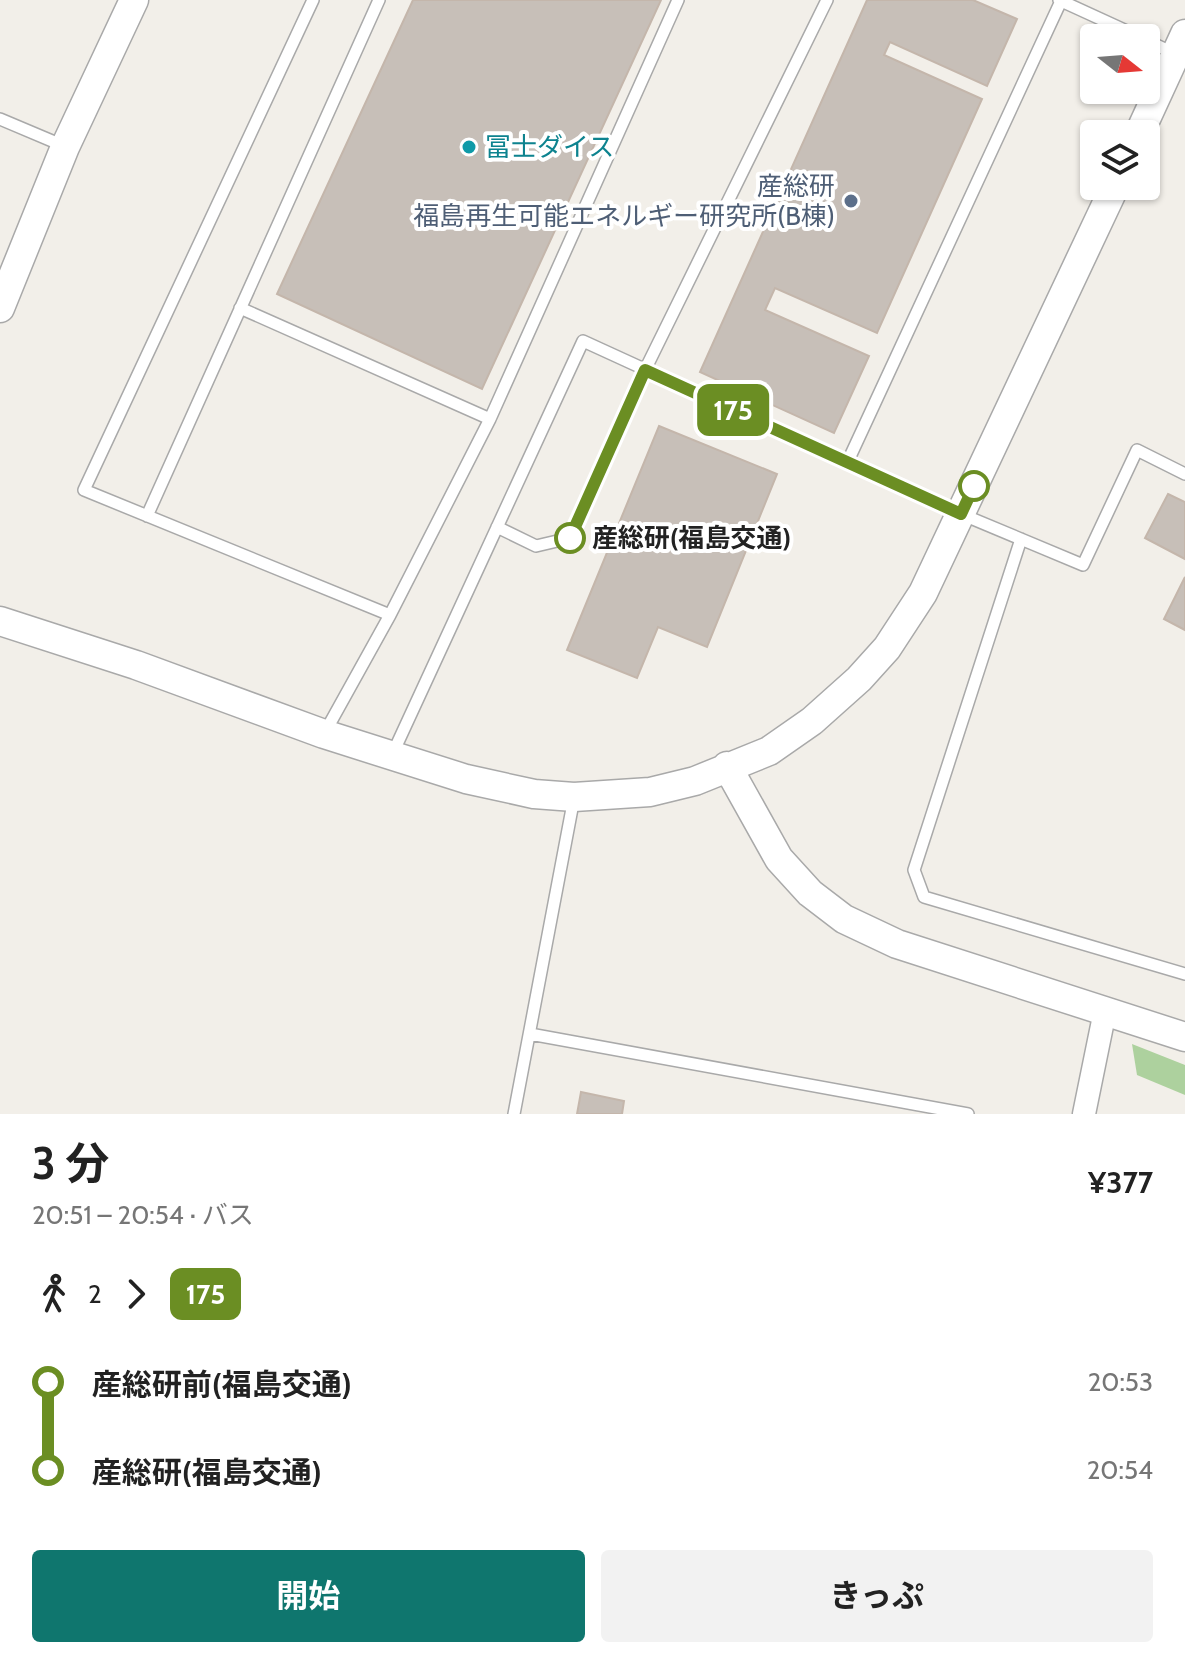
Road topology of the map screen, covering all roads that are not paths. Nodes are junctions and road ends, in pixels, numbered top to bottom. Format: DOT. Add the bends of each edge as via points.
graph roads {
  1 [pos="134,0"];
  2 [pos="313,0"];
  3 [pos="379,0"];
  4 [pos="678,0"];
  5 [pos="827,0"];
  6 [pos="1060,0"];
  7 [pos="1112,24"];
  8 [pos="1160,41"];
  9 [pos="1180,44"];
  10 [pos="0,119"];
  11 [pos="1145,120"];
  12 [pos="65,147"];
  13 [pos="1108,200"];
  14 [pos="0,308"];
  15 [pos="240,308"];
  16 [pos="645,370"];
  17 [pos="490,419"];
  18 [pos="848,461"];
  19 [pos="1185,474"];
  20 [pos="961,514"];
  21 [pos="147,516"];
  22 [pos="497,527"];
  23 [pos="1021,539"];
  24 [pos="390,615"];
  25 [pos="0,621"];
  26 [pos="324,734"];
  27 [pos="392,755"];
  28 [pos="727,766"];
  29 [pos="574,797"];
  30 [pos="1185,974"];
  31 [pos="1105,1011"];
  32 [pos="530,1034"];
  33 [pos="1185,1037"];
  34 [pos="514,1114"];
  35 [pos="968,1114"];
  36 [pos="1084,1114"];
  1 -- 12 [label="street"];
  2 -- 21 [label="lane" via="84,490"];
  3 -- 15 [label="lane"];
  4 -- 17 [label="lane"];
  5 -- 16 [label="lane"];
  6 -- 7 [label="lane"];
  6 -- 18 [label="lane"];
  8 -- 9 [label="lane"];
  9 -- 11 [label="street"];
  10 -- 12 [label="lane"];
  12 -- 14 [label="street"];
  13 -- 20 [label="street"];
  15 -- 17 [label="lane"];
  15 -- 21 [label="lane"];
  16 -- 18 [label="lane"];
  16 -- 22 [label="lane" via="570,538 536,546"];
  16 -- 22 [label="lane" via="583,341"];
  17 -- 24 [label="lane"];
  18 -- 20 [label="lane"];
  19 -- 23 [label="lane" via="1137,450 1083,565"];
  20 -- 23 [label="lane"];
  20 -- 28 [label="street" via="923,593 859,679 769,751"];
  21 -- 24 [label="lane"];
  22 -- 27 [label="lane"];
  23 -- 30 [label="lane" via="914,870 924,897"];
  24 -- 26 [label="lane"];
  25 -- 26 [label="street"];
  26 -- 27 [label="street"];
  27 -- 29 [label="street" via="466,779"];
  28 -- 29 [label="street" via="650,792"];
  28 -- 31 [label="street" via="779,859 844,919 897,944"];
  29 -- 32 [label="lane"];
  31 -- 33 [label="street"];
  31 -- 36 [label="street"];
  32 -- 34 [label="lane"];
  32 -- 35 [label="lane"];
}
